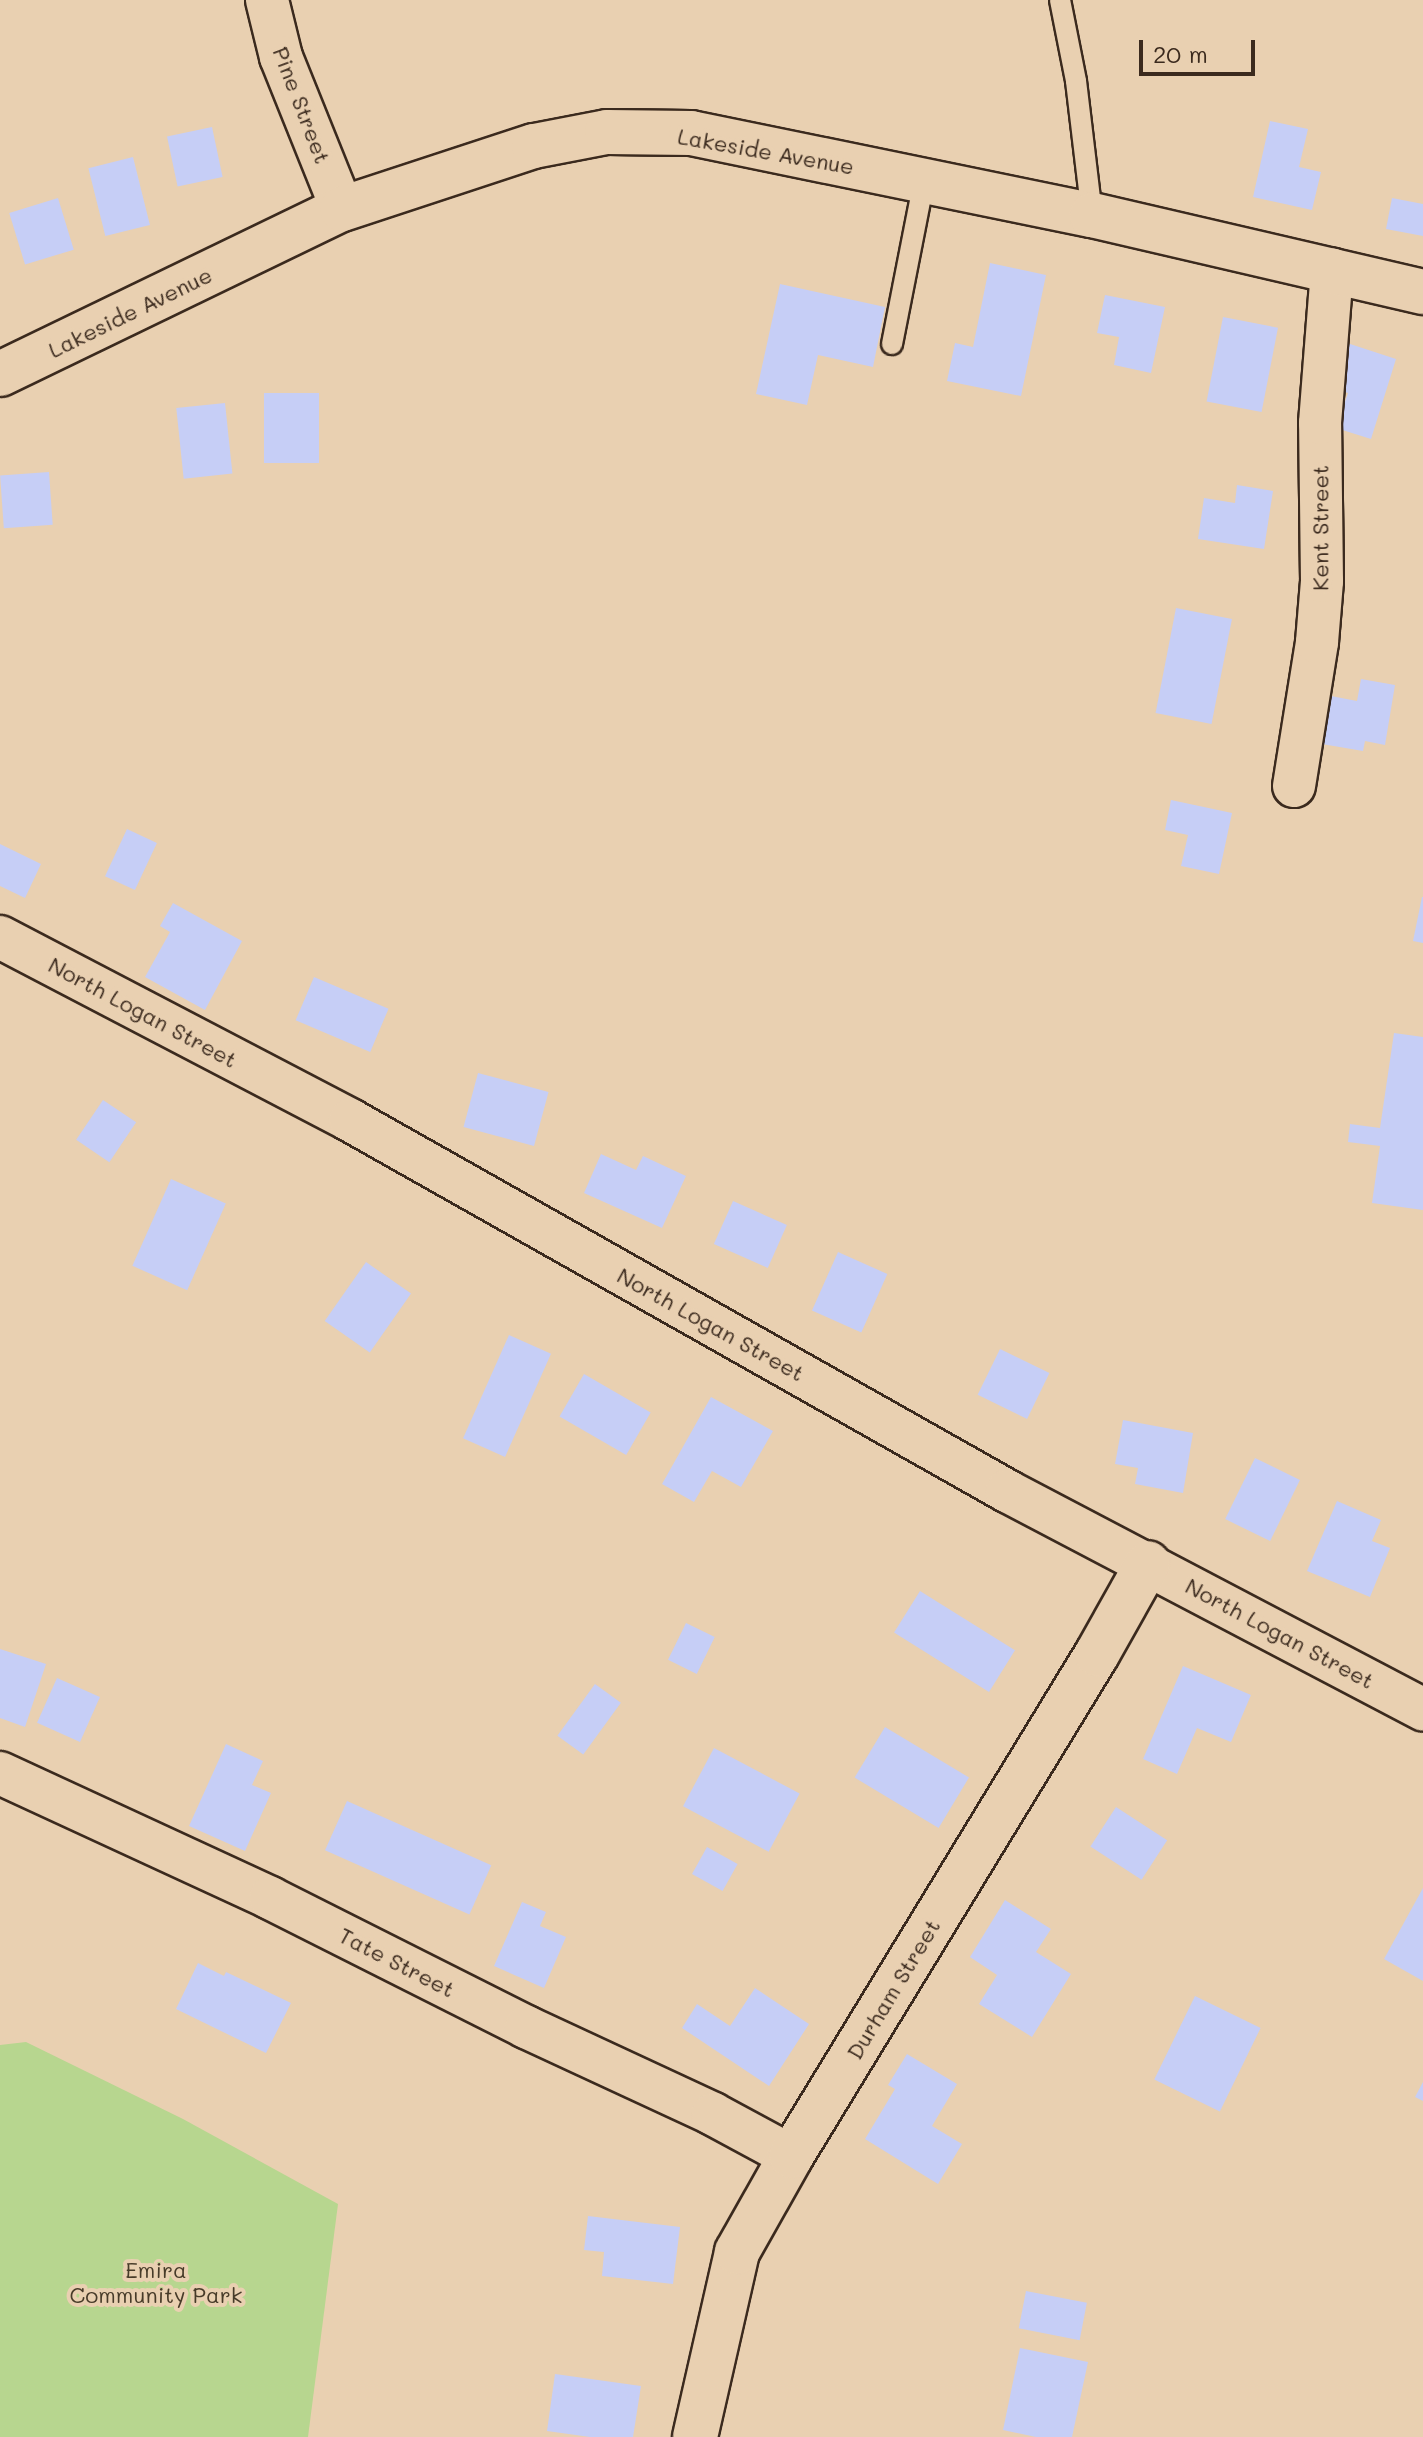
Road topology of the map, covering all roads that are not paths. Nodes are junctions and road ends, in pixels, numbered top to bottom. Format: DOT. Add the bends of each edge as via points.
graph roads {
  1 [pos="267,0"];
  2 [pos="1060,0"];
  3 [pos="924,181"];
  4 [pos="342,209"];
  5 [pos="1092,215"];
  6 [pos="1332,269"];
  7 [pos="1423,292"];
  8 [pos="892,344"];
  9 [pos="0,374"];
  10 [pos="1294,786"];
  11 [pos="0,937"];
  12 [pos="1148,1563"];
  13 [pos="1419,1696"];
  14 [pos="0,1773"];
  15 [pos="791,2156"];
  16 [pos="695,2437"];
  1 -- 4 [label="street, Pine Street" via="281,57"];
  2 -- 5 [label="lane"];
  3 -- 4 [label="street, Lakeside Avenue" via="691,133 607,132 534,146"];
  3 -- 5 [label="street, Lakeside Avenue"];
  3 -- 8 [label="lane"];
  4 -- 9 [label="street, Lakeside Avenue"];
  5 -- 6 [label="street, Lakeside Avenue"];
  6 -- 7 [label="street, Lakeside Avenue"];
  6 -- 10 [label="street, Kent Street" via="1320,423 1322,581"];
  11 -- 12 [label="street, North Logan Street" via="350,1120 1007,1491"];
  12 -- 13 [label="street, North Logan Street"];
  12 -- 15 [label="street, Durham Street"];
  14 -- 15 [label="street, Tate Street" via="270,1898"];
  15 -- 16 [label="street, Durham Street" via="737,2252"];
}
